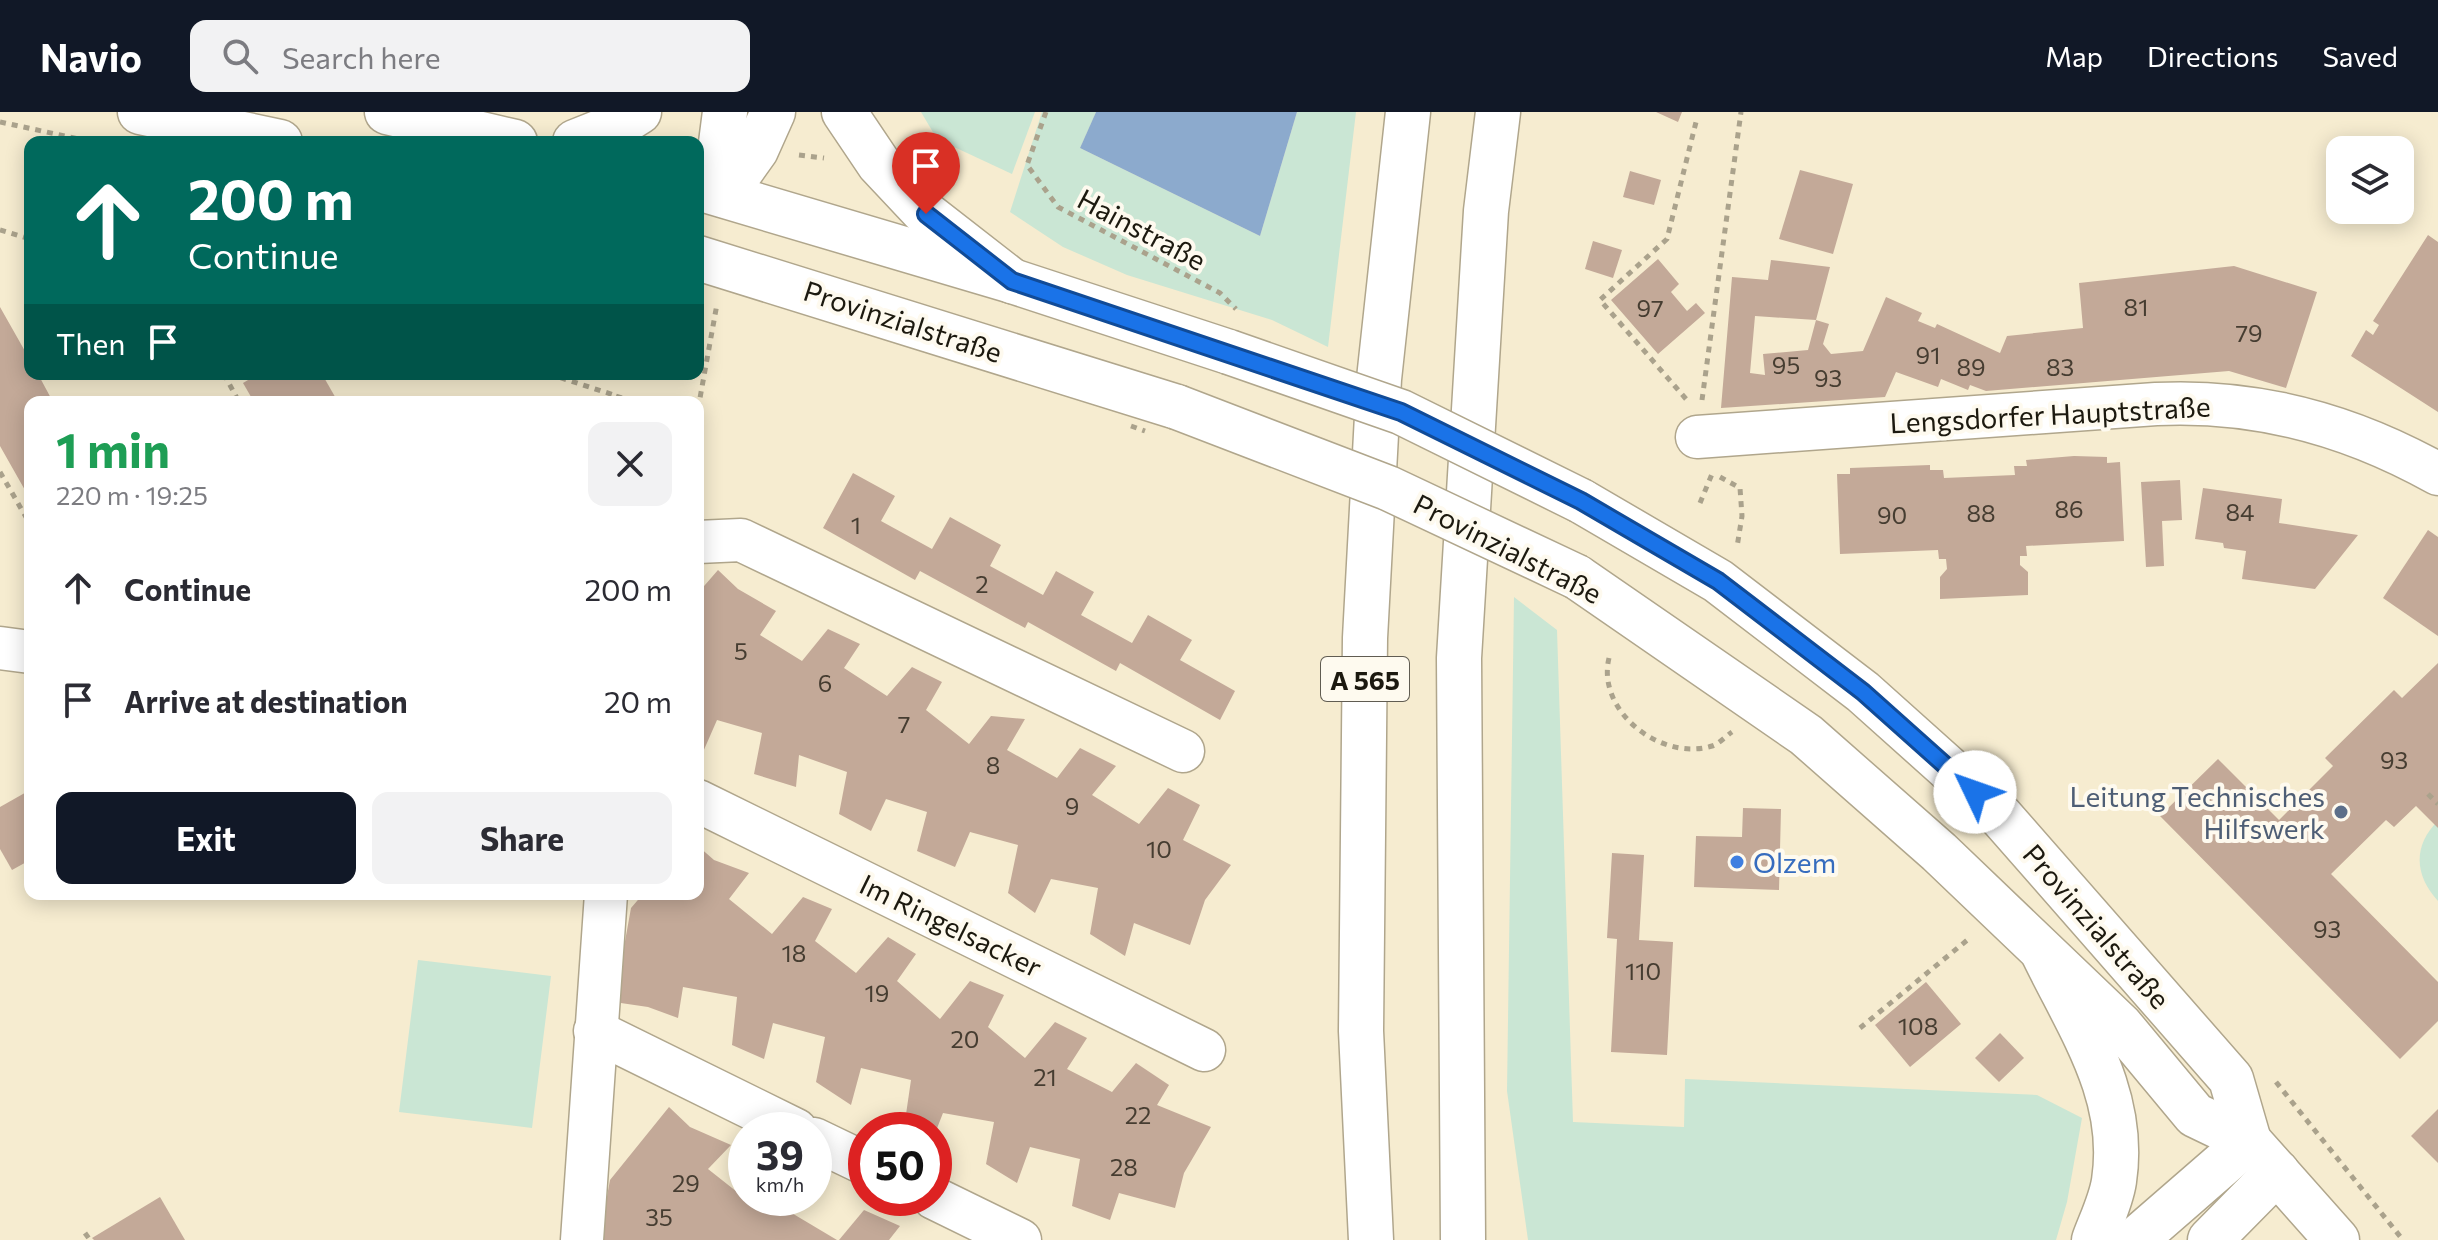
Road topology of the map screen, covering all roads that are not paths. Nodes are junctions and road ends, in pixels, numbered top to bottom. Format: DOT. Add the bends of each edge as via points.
graph roads {
  1 [pos="140,112"];
  2 [pos="387,112"];
  3 [pos="639,112"];
  4 [pos="725,112"];
  5 [pos="773,112"];
  6 [pos="844,112"];
  7 [pos="1498,112"];
  8 [pos="1407,115"];
  9 [pos="252,136"];
  10 [pos="489,136"];
  11 [pos="590,136"];
  12 [pos="707,200"];
  13 [pos="704,260"];
  14 [pos="749,272"];
  15 [pos="1012,281"];
  16 [pos="1703,442"];
  17 [pos="2438,474"];
  18 [pos="704,542"];
  19 [pos="0,648"];
  20 [pos="24,651"];
  21 [pos="1183,751"];
  22 [pos="704,804"];
  23 [pos="606,900"];
  24 [pos="2044,955"];
  25 [pos="595,1031"];
  26 [pos="1204,1050"];
  27 [pos="759,1112"];
  28 [pos="1460,1112"];
  29 [pos="2263,1156"];
  30 [pos="952,1207"];
  31 [pos="582,1240"];
  32 [pos="1020,1240"];
  33 [pos="1371,1240"];
  34 [pos="1463,1240"];
  35 [pos="1484,1240"];
  36 [pos="2094,1240"];
  37 [pos="2135,1240"];
  38 [pos="2210,1240"];
  39 [pos="2337,1240"];
  1 -- 9 [label="main road"];
  2 -- 10 [label="main road"];
  3 -- 11 [label="main road"];
  4 -- 12 [label="main road"];
  5 -- 12 [label="main road" via="756,150"];
  6 -- 15 [label="main road" via="879,164 926,214"];
  7 -- 28 [label="main road" via="1486,211 1459,658"];
  8 -- 33 [label="main road, A 565" via="1379,379 1365,638 1361,1031"];
  12 -- 14 [label="main road"];
  12 -- 15 [label="main road, Provinzialstraße"];
  13 -- 14 [label="main road, Provinzialstraße"];
  14 -- 24 [label="main road, Provinzialstraße, bridge" via="1177,407 1388,488 1577,577 1806,735 1939,852"];
  15 -- 29 [label="main road, Provinzialstraße, bridge" via="1236,334 1581,501 1718,581 1863,692 1997,812 2231,1079"];
  16 -- 17 [label="street, Lengsdorfer Hauptstraße" via="2156,404 2230,404 2308,418 2373,441"];
  18 -- 21 [label="street" via="741,540"];
  19 -- 20 [label="street"];
  22 -- 26 [label="street, Im Ringelsacker"];
  23 -- 25 [label="street"];
  24 -- 29 [label="main road, Provinzialstraße" via="2121,1026 2195,1115"];
  24 -- 36 [label="main road" via="2106,1082 2118,1134 2114,1184"];
  25 -- 27 [label="street"];
  25 -- 31 [label="street"];
  28 -- 34 [label="main road"];
  28 -- 35 [label="main road"];
  29 -- 37 [label="main road"];
  29 -- 38 [label="main road"];
  29 -- 39 [label="main road, Provinzialstraße"];
  30 -- 32 [label="street"];
}
